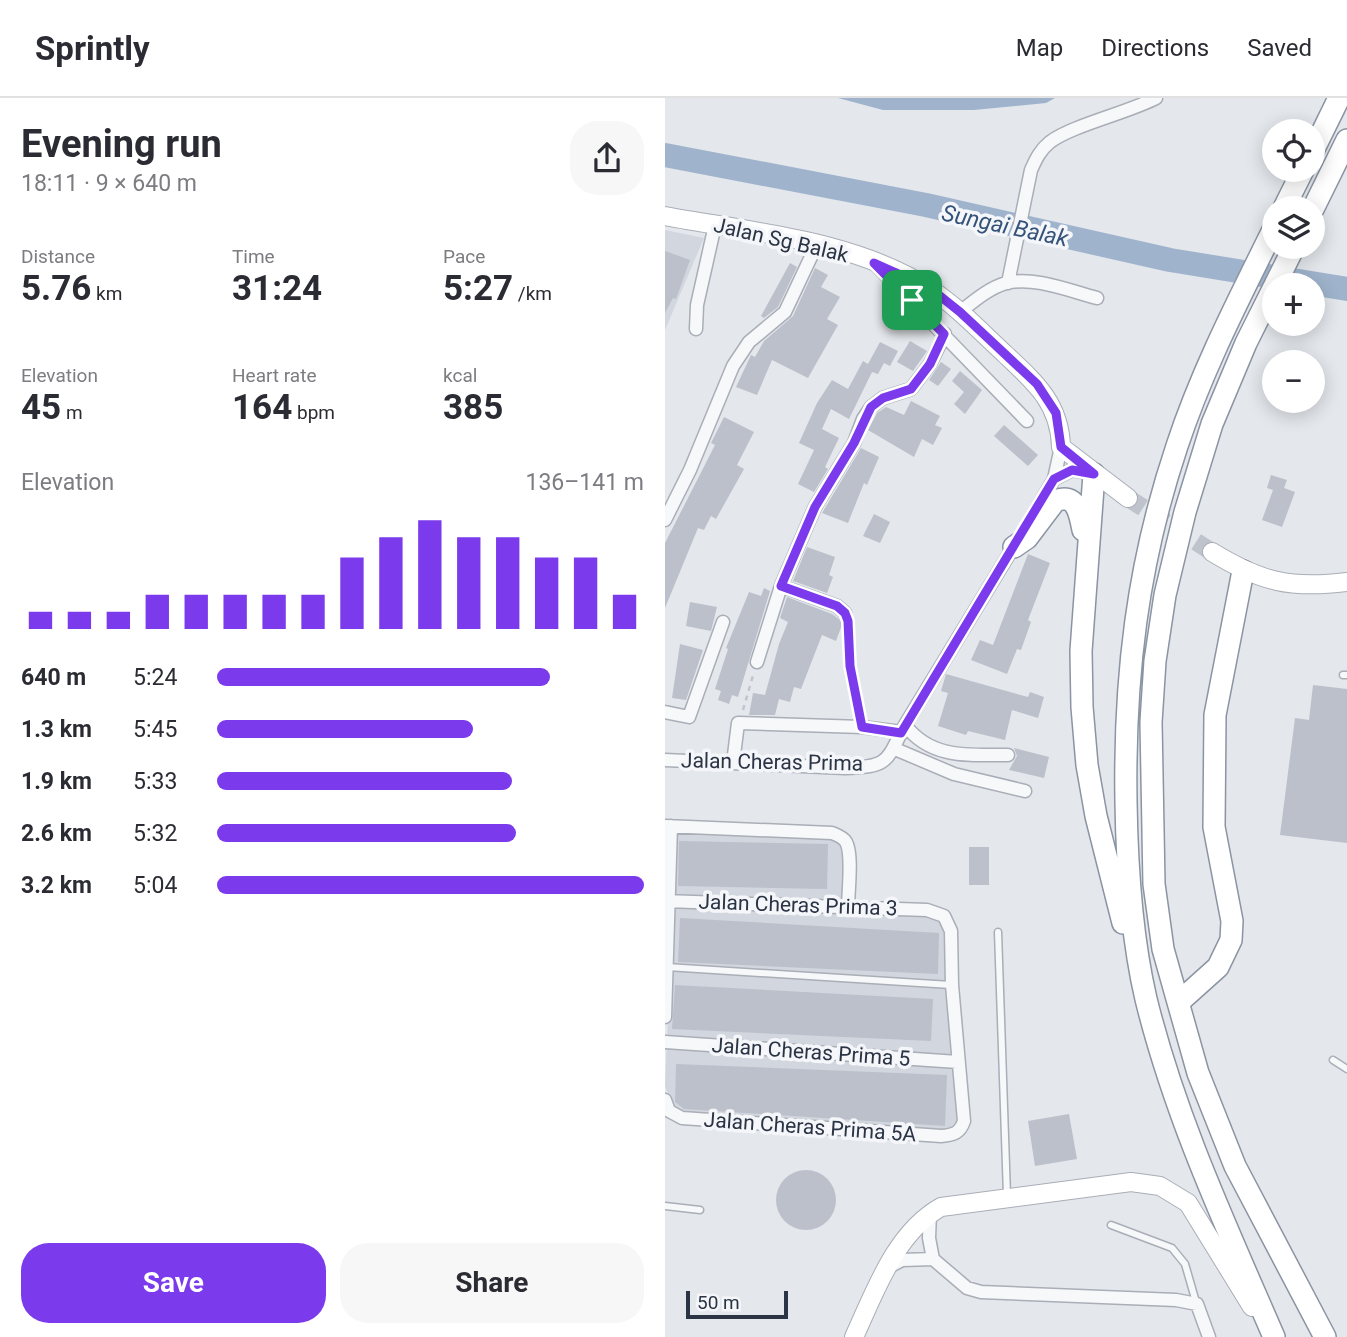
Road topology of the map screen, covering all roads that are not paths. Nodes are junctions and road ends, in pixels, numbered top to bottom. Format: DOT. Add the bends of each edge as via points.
graph roads {
  1 [pos="1156,98"];
  2 [pos="1339,98"];
  3 [pos="1325,127"];
  4 [pos="1347,141"];
  5 [pos="1319,196"];
  6 [pos="666,220"];
  7 [pos="715,225"];
  8 [pos="817,244"];
  9 [pos="1262,252"];
  10 [pos="874,263"];
  11 [pos="1007,283"];
  12 [pos="1097,298"];
  13 [pos="1262,311"];
  14 [pos="960,312"];
  15 [pos="696,329"];
  16 [pos="944,334"];
  17 [pos="1027,421"];
  18 [pos="1061,447"];
  19 [pos="1094,474"];
  20 [pos="1054,479"];
  21 [pos="1128,498"];
  22 [pos="665,520"];
  23 [pos="1014,547"];
  24 [pos="1212,552"];
  25 [pos="1087,557"];
  26 [pos="1243,571"];
  27 [pos="1347,582"];
  28 [pos="781,586"];
  29 [pos="845,613"];
  30 [pos="723,622"];
  31 [pos="757,662"];
  32 [pos="665,712"];
  33 [pos="903,729"];
  34 [pos="895,749"];
  35 [pos="1008,755"];
  36 [pos="665,760"];
  37 [pos="733,763"];
  38 [pos="1025,791"];
  39 [pos="668,826"];
  40 [pos="667,901"];
  41 [pos="848,907"];
  42 [pos="998,932"];
  43 [pos="1136,951"];
  44 [pos="667,967"];
  45 [pos="952,985"];
  46 [pos="1179,1002"];
  47 [pos="665,1017"];
  48 [pos="665,1042"];
  49 [pos="1333,1060"];
  50 [pos="958,1062"];
  51 [pos="1347,1069"];
  52 [pos="667,1105"];
  53 [pos="1007,1197"];
  54 [pos="665,1206"];
  55 [pos="700,1210"];
  56 [pos="930,1213"];
  57 [pos="1111,1225"];
  58 [pos="933,1259"];
  59 [pos="885,1269"];
  60 [pos="1197,1304"];
  61 [pos="854,1337"];
  62 [pos="1209,1337"];
  63 [pos="1272,1337"];
  64 [pos="1325,1337"];
  1 -- 11 [label="street" via="1050,142 1038,154"];
  2 -- 3 [label="highway"];
  4 -- 5 [label="highway"];
  6 -- 7 [label="street, Jalan Sg Balak"];
  7 -- 8 [label="street, Jalan Sg Balak"];
  7 -- 15 [label="street"];
  8 -- 10 [label="street, Jalan Sg Balak"];
  8 -- 22 [label="street" via="785,312 749,342 733,366"];
  9 -- 43 [label="highway" via="1222,333 1177,447 1139,590 1130,656 1126,826"];
  10 -- 14 [label="street, Jalan Sg Balak" via="930,288"];
  10 -- 16 [label="street"];
  11 -- 12 [label="street" via="1037,283"];
  11 -- 14 [label="street" via="984,293"];
  13 -- 46 [label="highway" via="1212,424 1185,512 1155,661 1151,722 1154,884 1163,949"];
  14 -- 18 [label="street, Jalan Sg Balak" via="1044,393 1059,424"];
  16 -- 17 [label="street"];
  16 -- 28 [label="street" via="911,389 871,407 815,507"];
  18 -- 19 [label="street"];
  18 -- 20 [label="street"];
  19 -- 20 [label="street" via="1072,470"];
  19 -- 21 [label="street"];
  19 -- 25 [label="highway"];
  20 -- 23 [label="street"];
  23 -- 25 [label="highway" via="1061,499 1079,509"];
  23 -- 33 [label="street"];
  24 -- 26 [label="street"];
  25 -- 43 [label="highway" via="1081,706 1087,765 1122,920"];
  26 -- 27 [label="street" via="1286,583"];
  26 -- 46 [label="highway" via="1215,715 1214,827 1231,940 1218,967"];
  28 -- 29 [label="street"];
  28 -- 31 [label="street"];
  30 -- 32 [label="street" via="689,717"];
  33 -- 34 [label="street"];
  33 -- 35 [label="street" via="937,750"];
  33 -- 37 [label="street" via="738,727"];
  34 -- 37 [label="street, Jalan Cheras Prima" via="884,761 866,767"];
  34 -- 38 [label="street" via="954,774"];
  36 -- 37 [label="street, Jalan Cheras Prima"];
  39 -- 40 [label="street"];
  39 -- 41 [label="street" via="840,836 849,851"];
  40 -- 41 [label="street, Jalan Cheras Prima 3"];
  40 -- 44 [label="street"];
  41 -- 45 [label="street, Jalan Cheras Prima 3" via="927,910 944,916 951,930"];
  42 -- 53 [label="lane"];
  43 -- 63 [label="highway" via="1186,1129"];
  44 -- 45 [label="lane"];
  44 -- 47 [label="street"];
  45 -- 50 [label="street"];
  46 -- 64 [label="highway" via="1198,1073 1235,1166"];
  48 -- 50 [label="street, Jalan Cheras Prima 5"];
  49 -- 51 [label="lane"];
  50 -- 52 [label="street, Jalan Cheras Prima 5A" via="964,1121 953,1135 683,1118"];
  53 -- 56 [label="street" via="955,1204"];
  53 -- 63 [label="street" via="1131,1182 1160,1186 1188,1203"];
  54 -- 55 [label="lane"];
  56 -- 58 [label="street"];
  56 -- 59 [label="street"];
  57 -- 60 [label="lane" via="1172,1248 1185,1264"];
  58 -- 59 [label="street" via="902,1260"];
  58 -- 60 [label="street" via="967,1288 981,1292"];
  59 -- 61 [label="street"];
  60 -- 62 [label="street"];
}
